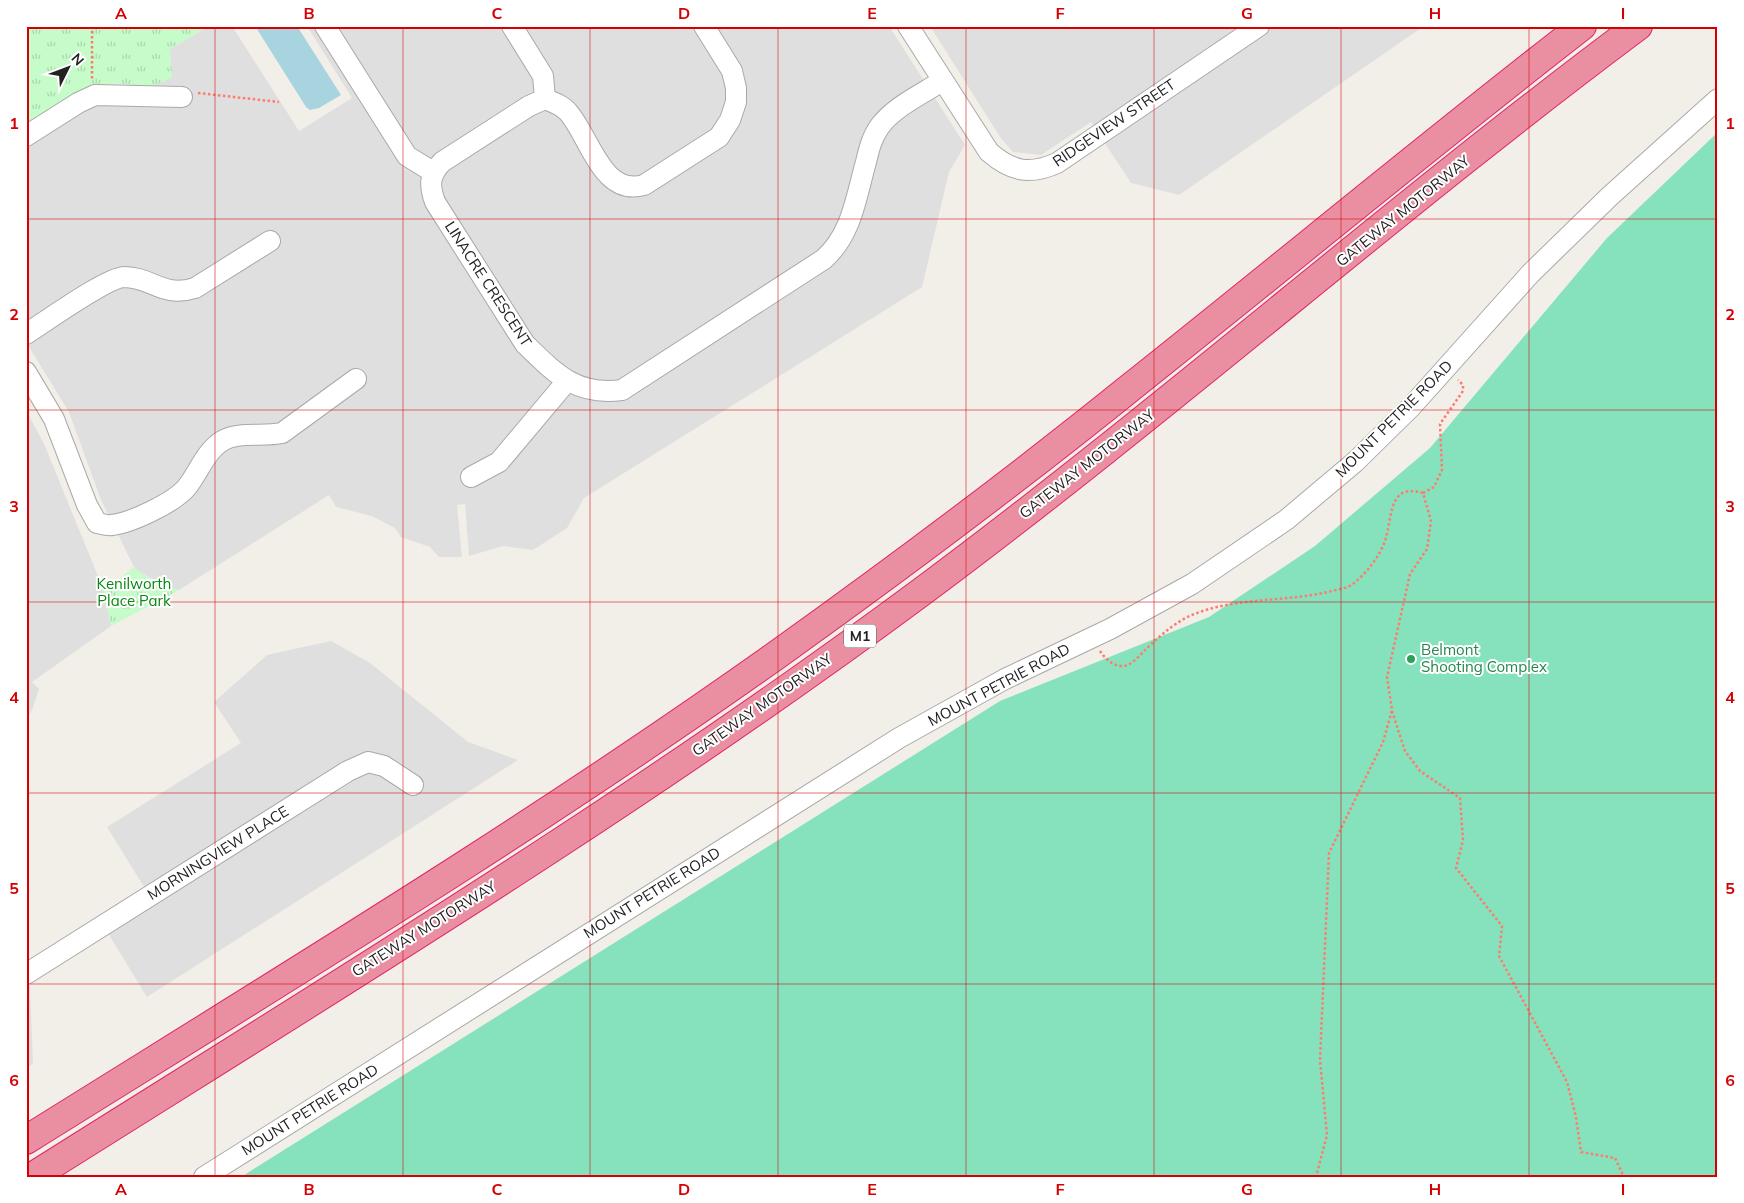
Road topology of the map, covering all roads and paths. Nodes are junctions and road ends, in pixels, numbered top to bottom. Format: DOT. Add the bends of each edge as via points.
graph roads {
  1 [pos="92,26"];
  2 [pos="325,26"];
  3 [pos="512,26"];
  4 [pos="704,26"];
  5 [pos="908,26"];
  6 [pos="1259,26"];
  7 [pos="1582,26"];
  8 [pos="1638,26"];
  9 [pos="942,81"];
  10 [pos="95,96"];
  11 [pos="182,97"];
  12 [pos="544,99"];
  13 [pos="1718,99"];
  14 [pos="279,102"];
  15 [pos="26,136"];
  16 [pos="432,172"];
  17 [pos="270,241"];
  18 [pos="26,334"];
  19 [pos="1446,369"];
  20 [pos="26,372"];
  21 [pos="356,379"];
  22 [pos="567,381"];
  23 [pos="471,477"];
  24 [pos="1423,493"];
  25 [pos="1090,638"];
  26 [pos="1392,710"];
  27 [pos="413,785"];
  28 [pos="26,974"];
  29 [pos="246,1002"];
  30 [pos="264,1030"];
  31 [pos="26,1140"];
  32 [pos="32,1177"];
  33 [pos="204,1177"];
  34 [pos="1316,1177"];
  35 [pos="1624,1177"];
  1 -- 10 [label="path"];
  2 -- 16 [label="street" via="407,156"];
  3 -- 12 [label="street" via="543,76"];
  4 -- 12 [label="street" via="732,71 736,102 730,120 719,137 644,185 631,188 618,184 607,174 568,111"];
  5 -- 9 [label="street, RIDGEVIEW STREET"];
  6 -- 9 [label="street, RIDGEVIEW STREET" via="1057,163 1041,170 1021,170 1003,164 989,152"];
  7 -- 29 [label="highway, M1" via="1002,489 787,648 501,841"];
  8 -- 30 [label="highway, GATEWAY MOTORWAY / M1" via="1446,175 1064,484 919,594 602,815"];
  9 -- 22 [label="street, LINACRE CRESCENT" via="887,117 880,126 872,139 850,223 842,240 824,259 622,390 601,392"];
  10 -- 11 [label="street"];
  10 -- 15 [label="street"];
  11 -- 14 [label="path" via="202,92"];
  12 -- 16 [label="street" via="442,162"];
  13 -- 19 [label="street, MOUNT PETRIE ROAD" via="1530,273"];
  16 -- 22 [label="street, LINACRE CRESCENT" via="430,187 435,202 520,336"];
  17 -- 18 [label="street" via="195,288 181,292 123,277 107,283"];
  19 -- 24 [label="path" via="1463,385 1463,391 1440,424 1442,470 1434,487"];
  19 -- 25 [label="street, MOUNT PETRIE ROAD" via="1355,462 1286,520 1192,584"];
  20 -- 21 [label="street" via="54,419 87,505 97,523 111,526 127,522 176,498 223,441 282,433"];
  22 -- 23 [label="street" via="499,462"];
  24 -- 25 [label="path" via="1411,490 1401,493 1395,501 1384,545 1370,569 1350,586 1306,597 1209,608 1166,630 1129,664 1118,666 1106,660"];
  24 -- 26 [label="path" via="1431,521 1427,549 1410,574 1387,677"];
  25 -- 33 [label="street, MOUNT PETRIE ROAD" via="1004,679 899,738"];
  26 -- 34 [label="path" via="1383,742 1330,852 1320,1060 1327,1135"];
  26 -- 35 [label="path" via="1405,751 1420,771 1460,798 1462,840 1456,868 1502,926 1498,956 1567,1082 1582,1152 1616,1158"];
  27 -- 28 [label="street, MORNINGVIEW PLACE" via="384,766 368,762"];
  29 -- 30 [label="street"];
  29 -- 31 [label="highway, M1"];
  30 -- 32 [label="highway, GATEWAY MOTORWAY / M1"];
}
